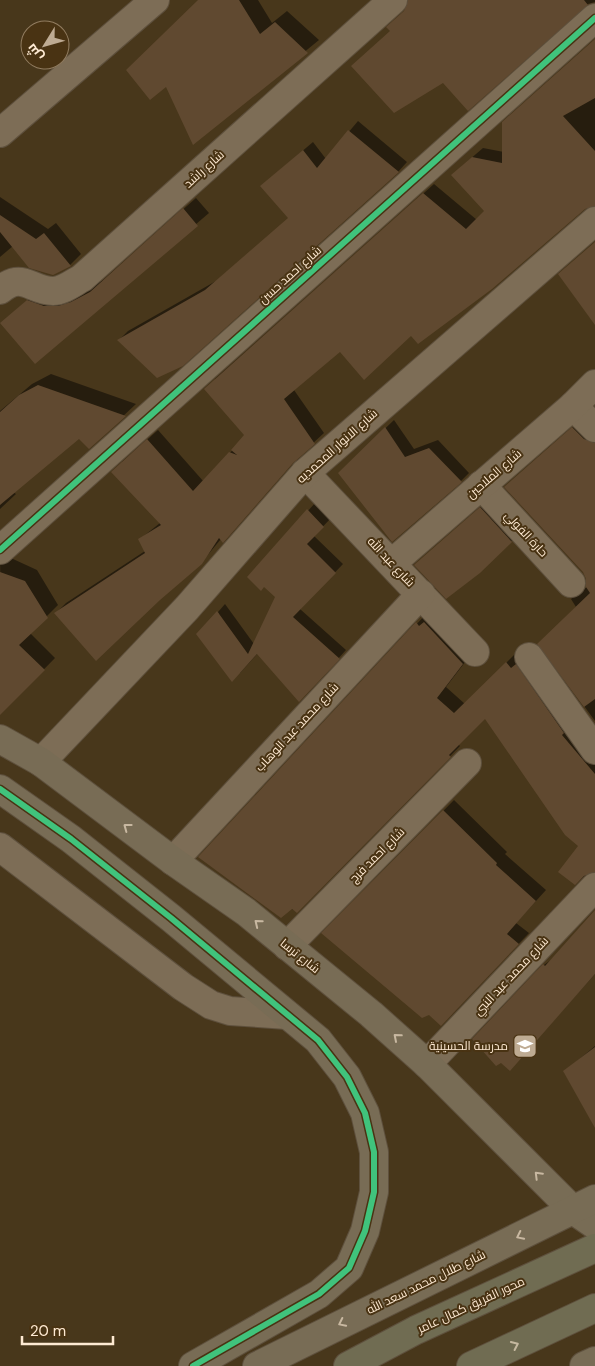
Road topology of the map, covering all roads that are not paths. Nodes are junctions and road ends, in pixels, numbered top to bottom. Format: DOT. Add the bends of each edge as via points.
graph roads {
  1 [pos="155,0"];
  2 [pos="393,0"];
  3 [pos="595,18"];
  4 [pos="0,133"];
  5 [pos="595,221"];
  6 [pos="0,290"];
  7 [pos="595,384"];
  8 [pos="573,406"];
  9 [pos="595,428"];
  10 [pos="305,473"];
  11 [pos="482,485"];
  12 [pos="0,550"];
  13 [pos="392,563"];
  14 [pos="571,583"];
  15 [pos="420,594"];
  16 [pos="475,652"];
  17 [pos="529,657"];
  18 [pos="4,739"];
  19 [pos="595,750"];
  20 [pos="41,762"];
  21 [pos="467,763"];
  22 [pos="0,790"];
  23 [pos="0,847"];
  24 [pos="173,861"];
  25 [pos="595,887"];
  26 [pos="287,946"];
  27 [pos="287,1015"];
  28 [pos="427,1064"];
  29 [pos="584,1205"];
  30 [pos="595,1225"];
  31 [pos="595,1248"];
  32 [pos="595,1308"];
  33 [pos="261,1328"];
  34 [pos="595,1361"];
  35 [pos="266,1364"];
  36 [pos="193,1366"];
  37 [pos="348,1366"];
  38 [pos="471,1366"];
  39 [pos="584,1366"];
  1 -- 4 [label="street"];
  2 -- 6 [label="street, شارع راشد" via="82,278 66,288 52,291 16,281"];
  3 -- 12 [label="street, شارع احمد حسن"];
  5 -- 10 [label="street, شارع الانوار المحمديه"];
  7 -- 8 [label="street, شارع الملاحين"];
  8 -- 9 [label="street"];
  8 -- 11 [label="street, شارع الملاحين"];
  10 -- 13 [label="street, شارع عبد الله"];
  10 -- 20 [label="street, شارع الانوار المحمديه" via="188,608"];
  11 -- 13 [label="street, شارع الملاحين"];
  11 -- 14 [label="street, حارة الفولي"];
  13 -- 15 [label="street, شارع عبد الله"];
  15 -- 16 [label="street, شارع عبد الله"];
  15 -- 24 [label="street, شارع محمد عبد الوهاب"];
  17 -- 19 [label="street"];
  18 -- 20 [label="street, شارع ترسا"];
  24 -- 20 [label="street, شارع ترسا, one-way"];
  21 -- 26 [label="street, شارع احمد فرج"];
  22 -- 27 [label="street" via="71,839"];
  23 -- 27 [label="street" via="182,987 212,1005 230,1011"];
  26 -- 24 [label="street, شارع ترسا, one-way" via="246,912"];
  25 -- 28 [label="street, شارع محمد عبد النبي"];
  28 -- 26 [label="street, شارع ترسا, one-way"];
  27 -- 33 [label="street" via="318,1040 347,1077 365,1113 374,1152 374,1192 366,1231 349,1268 319,1294"];
  29 -- 28 [label="street, شارع ترسا, one-way"];
  29 -- 30 [label="street, شارع ترسا"];
  29 -- 35 [label="street, شارع طلال محمد سعد الله, one-way"];
  31 -- 37 [label="highway, محور الفريق كمال عامر" via="416,1330"];
  38 -- 32 [label="highway, one-way"];
  33 -- 35 [label="street"];
  33 -- 36 [label="street"];
  34 -- 39 [label="street"];
}
